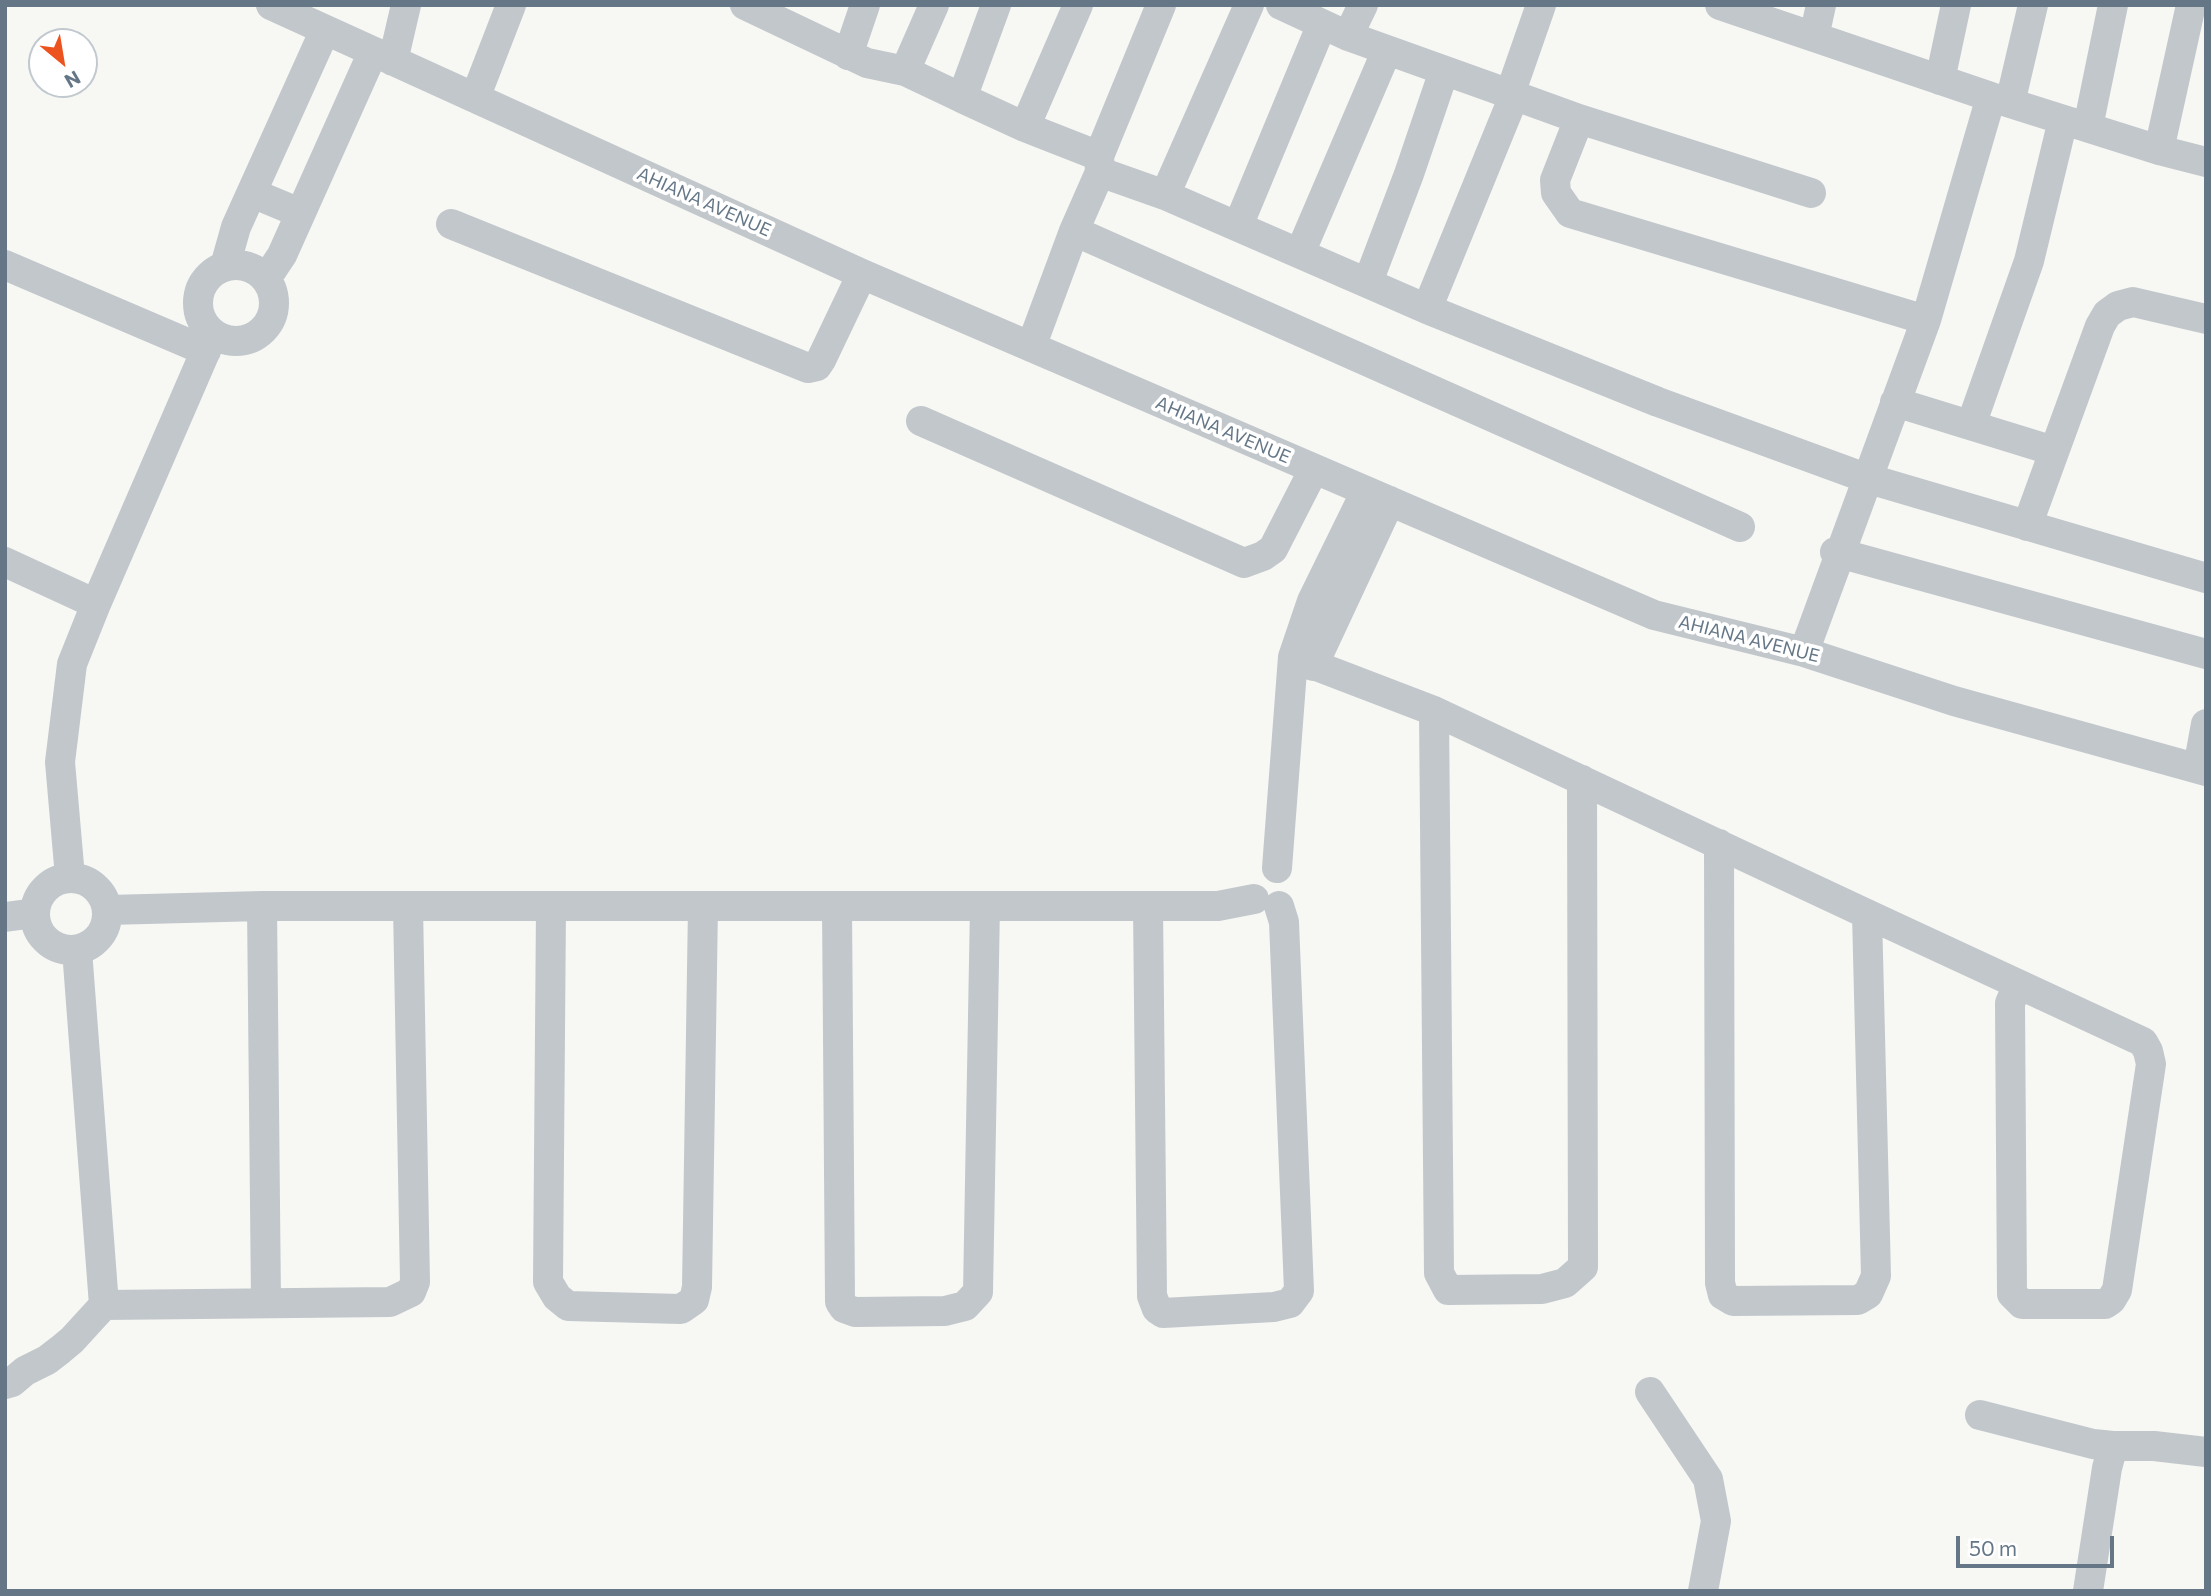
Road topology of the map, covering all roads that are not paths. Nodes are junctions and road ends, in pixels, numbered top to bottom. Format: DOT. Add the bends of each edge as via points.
graph roads {
  1 [pos="271,5"];
  2 [pos="406,5"];
  3 [pos="511,5"];
  4 [pos="745,5"];
  5 [pos="865,5"];
  6 [pos="934,5"];
  7 [pos="996,5"];
  8 [pos="1078,5"];
  9 [pos="1161,5"];
  10 [pos="1249,5"];
  11 [pos="1281,5"];
  12 [pos="1363,5"];
  13 [pos="1541,5"];
  14 [pos="1720,5"];
  15 [pos="1821,5"];
  16 [pos="1956,5"];
  17 [pos="2033,5"];
  18 [pos="2113,5"];
  19 [pos="2191,5"];
  20 [pos="325,30"];
  21 [pos="1335,30"];
  22 [pos="1814,37"];
  23 [pos="1387,50"];
  24 [pos="848,55"];
  25 [pos="383,56"];
  26 [pos="905,71"];
  27 [pos="1444,71"];
  28 [pos="1940,79"];
  29 [pos="1512,95"];
  30 [pos="475,98"];
  31 [pos="962,98"];
  32 [pos="2001,100"];
  33 [pos="1579,119"];
  34 [pos="2076,123"];
  35 [pos="1025,127"];
  36 [pos="2160,150"];
  37 [pos="2206,162"];
  38 [pos="1100,164"];
  39 [pos="252,193"];
  40 [pos="1811,193"];
  41 [pos="1165,195"];
  42 [pos="300,213"];
  43 [pos="451,224"];
  44 [pos="1238,226"];
  45 [pos="1074,231"];
  46 [pos="1300,253"];
  47 [pos="5,265"];
  48 [pos="225,266"];
  49 [pos="862,274"];
  50 [pos="266,279"];
  51 [pos="1368,282"];
  52 [pos="1427,309"];
  53 [pos="2206,319"];
  54 [pos="1926,320"];
  55 [pos="210,342"];
  56 [pos="1031,346"];
  57 [pos="1895,401"];
  58 [pos="921,421"];
  59 [pos="1971,425"];
  60 [pos="2054,451"];
  61 [pos="1314,468"];
  62 [pos="1867,478"];
  63 [pos="1378,496"];
  64 [pos="2027,526"];
  65 [pos="1740,527"];
  66 [pos="1837,553"];
  67 [pos="5,562"];
  68 [pos="2206,578"];
  69 [pos="96,604"];
  70 [pos="1804,652"];
  71 [pos="2206,654"];
  72 [pos="1303,662"];
  73 [pos="1434,711"];
  74 [pos="2206,724"];
  75 [pos="2202,769"];
  76 [pos="1582,780"];
  77 [pos="1719,844"];
  78 [pos="70,877"];
  79 [pos="1267,902"];
  80 [pos="262,906"];
  81 [pos="408,906"];
  82 [pos="551,906"];
  83 [pos="703,906"];
  84 [pos="838,906"];
  85 [pos="985,906"];
  86 [pos="1148,906"];
  87 [pos="108,910"];
  88 [pos="35,913"];
  89 [pos="1867,914"];
  90 [pos="5,917"];
  91 [pos="78,950"];
  92 [pos="2018,984"];
  93 [pos="266,1303"];
  94 [pos="104,1304"];
  95 [pos="12,1372"];
  96 [pos="1650,1392"];
  97 [pos="1980,1415"];
  98 [pos="2113,1446"];
  99 [pos="2206,1452"];
  100 [pos="1703,1591"];
  101 [pos="2088,1591"];
  1 -- 20 [label="street, AHIANA AVENUE"];
  2 -- 25 [label="street"];
  3 -- 30 [label="street"];
  4 -- 24 [label="street"];
  5 -- 24 [label="street"];
  6 -- 26 [label="street"];
  7 -- 31 [label="street"];
  8 -- 35 [label="street"];
  9 -- 38 [label="street"];
  10 -- 41 [label="street"];
  11 -- 21 [label="street"];
  12 -- 21 [label="street"];
  13 -- 29 [label="street"];
  14 -- 22 [label="street"];
  15 -- 22 [label="street"];
  16 -- 28 [label="street"];
  17 -- 32 [label="street"];
  18 -- 34 [label="street"];
  19 -- 36 [label="street"];
  20 -- 25 [label="street, AHIANA AVENUE"];
  20 -- 39 [label="street"];
  21 -- 23 [label="street"];
  21 -- 44 [label="street"];
  22 -- 28 [label="street"];
  23 -- 27 [label="street"];
  23 -- 46 [label="street"];
  24 -- 26 [label="street"];
  25 -- 30 [label="street, AHIANA AVENUE"];
  25 -- 42 [label="street"];
  26 -- 31 [label="street"];
  27 -- 29 [label="street"];
  27 -- 51 [label="street"];
  28 -- 32 [label="street"];
  29 -- 33 [label="street"];
  29 -- 52 [label="street"];
  30 -- 49 [label="street, AHIANA AVENUE"];
  31 -- 35 [label="street"];
  32 -- 34 [label="street"];
  32 -- 54 [label="street"];
  33 -- 40 [label="street"];
  33 -- 54 [label="street" via="1555,180 1556,193 1570,213"];
  34 -- 36 [label="street"];
  34 -- 59 [label="street"];
  35 -- 38 [label="street"];
  36 -- 37 [label="street"];
  38 -- 41 [label="street"];
  38 -- 45 [label="street"];
  39 -- 42 [label="street"];
  39 -- 48 [label="street"];
  41 -- 44 [label="street"];
  42 -- 50 [label="street"];
  43 -- 49 [label="street" via="808,368 821,360"];
  44 -- 46 [label="street"];
  45 -- 56 [label="street"];
  45 -- 65 [label="street"];
  46 -- 51 [label="street"];
  47 -- 55 [label="street"];
  48 -- 50 [label="street" via="255,269"];
  48 -- 55 [label="street" via="210,274 200,288 197,305"];
  49 -- 56 [label="street, AHIANA AVENUE"];
  50 -- 55 [label="street" via="274,308 268,323 243,340"];
  51 -- 52 [label="street"];
  52 -- 62 [label="street" via="1658,402"];
  53 -- 60 [label="street" via="2133,302 2107,314"];
  54 -- 57 [label="street"];
  55 -- 69 [label="street"];
  56 -- 61 [label="street, AHIANA AVENUE"];
  57 -- 59 [label="street"];
  57 -- 62 [label="street"];
  58 -- 61 [label="street" via="1244,563 1273,549"];
  59 -- 60 [label="street"];
  60 -- 64 [label="street"];
  61 -- 63 [label="street, AHIANA AVENUE"];
  62 -- 64 [label="street"];
  62 -- 66 [label="street"];
  63 -- 70 [label="street, AHIANA AVENUE" via="1654,615"];
  63 -- 72 [label="street" via="1312,601"];
  64 -- 68 [label="street"];
  66 -- 70 [label="street"];
  66 -- 71 [label="street"];
  67 -- 69 [label="street"];
  69 -- 78 [label="street" via="72,664 60,762"];
  70 -- 75 [label="street, AHIANA AVENUE" via="1954,701"];
  72 -- 73 [label="street"];
  72 -- 79 [label="street" via="1277,868 1284,872 1290,894"];
  73 -- 76 [label="street"];
  73 -- 76 [label="street" via="1439,1273 1448,1290 1542,1289 1565,1283 1583,1267"];
  74 -- 75 [label="street"];
  76 -- 77 [label="street"];
  77 -- 89 [label="street"];
  77 -- 89 [label="street" via="1720,1283 1723,1295 1733,1301 1858,1300 1868,1294 1876,1276"];
  78 -- 87 [label="street" via="95,886"];
  78 -- 88 [label="street" via="45,888"];
  79 -- 86 [label="street"];
  79 -- 86 [label="street" via="1284,922 1299,1292 1290,1303 1274,1307 1163,1313 1152,1296"];
  80 -- 81 [label="street"];
  80 -- 87 [label="street"];
  80 -- 93 [label="street"];
  81 -- 82 [label="street"];
  81 -- 93 [label="street" via="415,1282 411,1292 390,1302"];
  82 -- 83 [label="street"];
  82 -- 83 [label="street" via="548,1282 568,1306 681,1309 694,1300 697,1287"];
  83 -- 84 [label="street"];
  84 -- 85 [label="street"];
  84 -- 85 [label="street" via="840,1302 855,1312 945,1311 965,1306 978,1292"];
  85 -- 86 [label="street"];
  87 -- 91 [label="street" via="101,936"];
  88 -- 90 [label="street"];
  88 -- 91 [label="street" via="42,937 65,950"];
  89 -- 92 [label="street"];
  91 -- 94 [label="street"];
  92 -- 92 [label="street" via="2010,1003 2012,1294 2022,1304 2105,1304 2117,1290 2151,1058 2143,1042"];
  93 -- 94 [label="street"];
  94 -- 95 [label="street" via="47,1360"];
  96 -- 100 [label="street" via="1709,1479 1716,1521"];
  97 -- 98 [label="street"];
  98 -- 99 [label="street"];
  98 -- 101 [label="street"];
}
